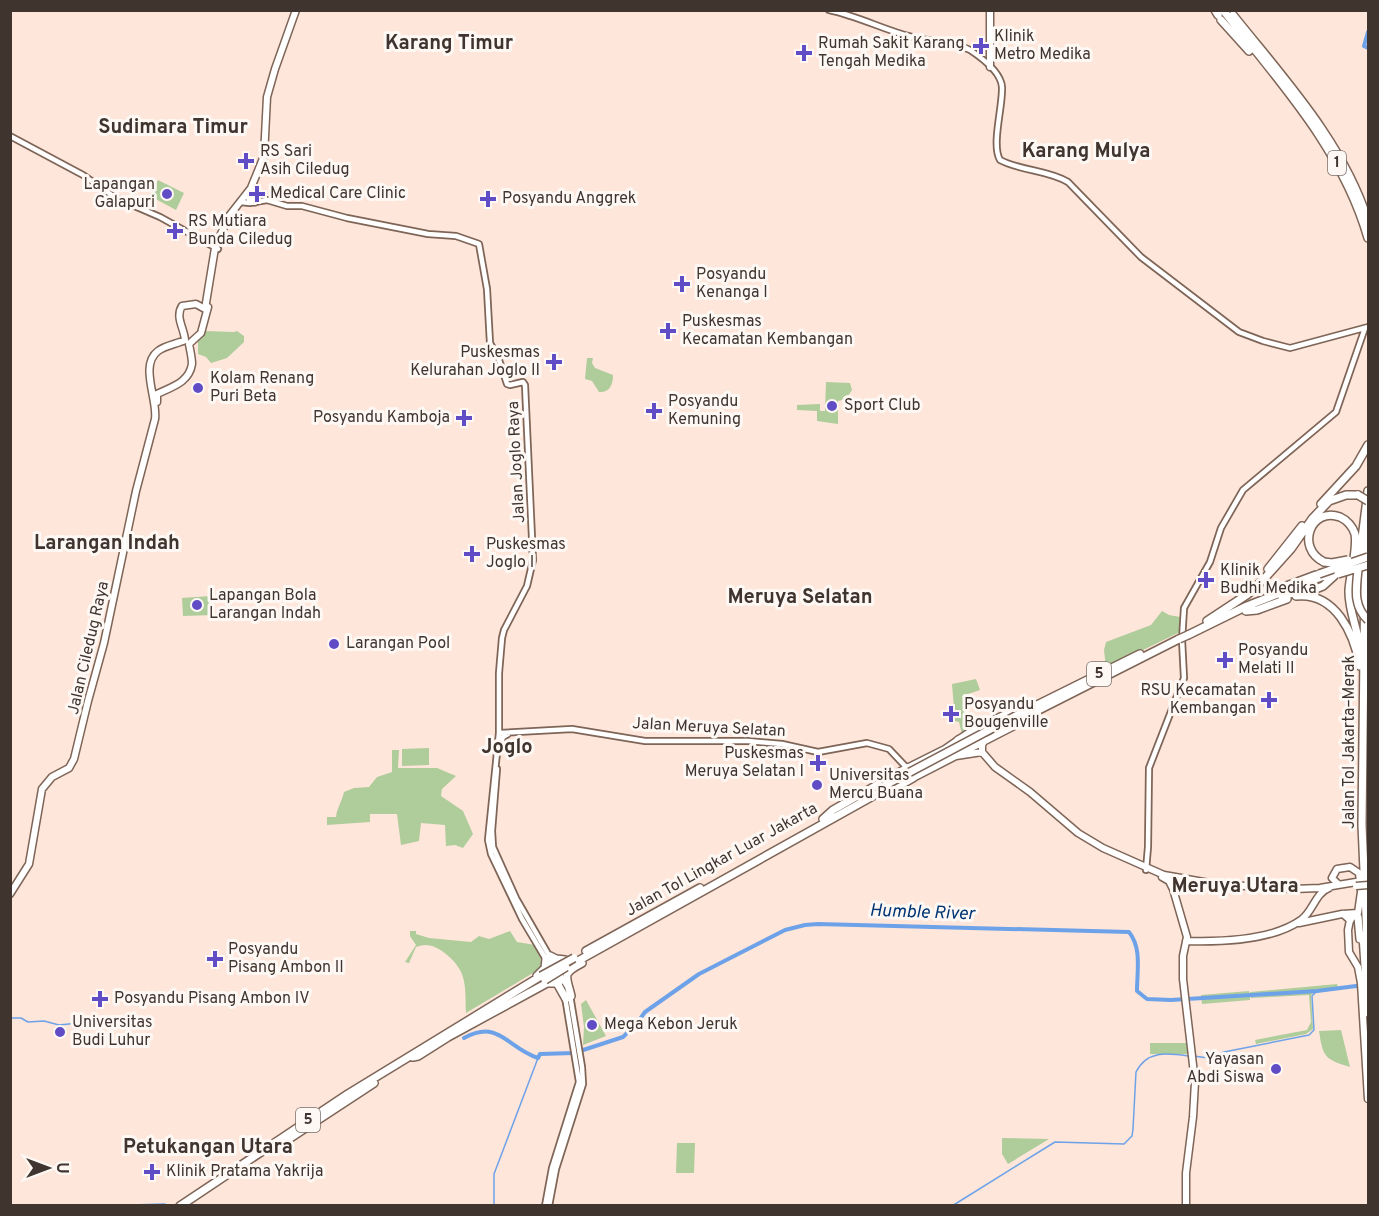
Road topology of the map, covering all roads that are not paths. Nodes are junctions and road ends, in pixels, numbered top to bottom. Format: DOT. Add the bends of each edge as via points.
graph roads {
  1 [pos="829,10"];
  2 [pos="989,10"];
  3 [pos="1229,10"];
  4 [pos="298,11"];
  5 [pos="1219,14"];
  6 [pos="988,66"];
  7 [pos="10,136"];
  8 [pos="255,202"];
  9 [pos="242,203"];
  10 [pos="1368,221"];
  11 [pos="1368,238"];
  12 [pos="217,248"];
  13 [pos="190,304"];
  14 [pos="207,306"];
  15 [pos="205,321"];
  16 [pos="1367,328"];
  17 [pos="189,350"];
  18 [pos="153,358"];
  19 [pos="150,369"];
  20 [pos="159,393"];
  21 [pos="151,440"];
  22 [pos="1368,445"];
  23 [pos="1368,491"];
  24 [pos="1368,501"];
  25 [pos="1368,522"];
  26 [pos="1354,550"];
  27 [pos="1359,559"];
  28 [pos="1368,560"];
  29 [pos="1336,574"];
  30 [pos="1256,586"];
  31 [pos="1296,596"];
  32 [pos="1246,611"];
  33 [pos="1221,619"];
  34 [pos="1368,620"];
  35 [pos="1207,621"];
  36 [pos="1187,633"];
  37 [pos="1368,649"];
  38 [pos="1360,666"];
  39 [pos="1073,693"];
  40 [pos="1363,701"];
  41 [pos="1015,713"];
  42 [pos="1020,722"];
  43 [pos="1368,730"];
  44 [pos="499,733"];
  45 [pos="511,733"];
  46 [pos="958,740"];
  47 [pos="985,740"];
  48 [pos="499,749"];
  49 [pos="982,752"];
  50 [pos="954,756"];
  51 [pos="907,766"];
  52 [pos="914,778"];
  53 [pos="823,819"];
  54 [pos="796,840"];
  55 [pos="493,853"];
  56 [pos="1145,868"];
  57 [pos="728,876"];
  58 [pos="1179,879"];
  59 [pos="1368,882"];
  60 [pos="1338,884"];
  61 [pos="1171,885"];
  62 [pos="1357,886"];
  63 [pos="1312,888"];
  64 [pos="693,892"];
  65 [pos="10,895"];
  66 [pos="1319,895"];
  67 [pos="1311,911"];
  68 [pos="661,913"];
  69 [pos="1343,914"];
  70 [pos="1318,918"];
  71 [pos="1350,920"];
  72 [pos="1296,924"];
  73 [pos="1183,926"];
  74 [pos="1186,941"];
  75 [pos="548,957"];
  76 [pos="565,960"];
  77 [pos="1368,962"];
  78 [pos="572,964"];
  79 [pos="554,966"];
  80 [pos="1365,974"];
  81 [pos="559,975"];
  82 [pos="544,978"];
  83 [pos="1362,985"];
  84 [pos="568,997"];
  85 [pos="1367,998"];
  86 [pos="1184,1000"];
  87 [pos="1368,1013"];
  88 [pos="413,1057"];
  89 [pos="1368,1065"];
  90 [pos="1368,1099"];
  91 [pos="180,1206"];
  92 [pos="188,1206"];
  93 [pos="547,1206"];
  94 [pos="1185,1206"];
  1 -- 6 [label="main road" via="912,37 957,45"];
  2 -- 6 [label="main road"];
  3 -- 10 [label="highway, 1" via="1332,144 1356,188"];
  4 -- 9 [label="main road" via="271,92 266,158 256,184"];
  5 -- 11 [label="highway, 1" via="1276,78 1336,161"];
  6 -- 16 [label="main road" via="1002,85 997,149 1000,160 1068,183 1141,257 1229,326 1290,348"];
  7 -- 12 [label="main road" via="83,175 116,198"];
  8 -- 9 [label="main road"];
  8 -- 44 [label="main road, Jalan Joglo Raya" via="267,200 302,206 479,244 491,345 507,384 525,385 533,563 527,586 503,634"];
  9 -- 12 [label="main road"];
  12 -- 14 [label="main road"];
  13 -- 14 [label="main road" via="204,309"];
  13 -- 15 [label="main road" via="201,310"];
  13 -- 18 [label="main road" via="181,306 179,316 184,341 160,350"];
  14 -- 15 [label="main road"];
  15 -- 17 [label="main road"];
  16 -- 56 [label="main road" via="1336,412 1243,490 1184,608 1184,678 1150,763"];
  17 -- 18 [label="main road" via="180,344"];
  17 -- 20 [label="main road" via="192,363 187,376 178,385"];
  18 -- 19 [label="main road, Jalan Ciledug Raya"];
  19 -- 20 [label="main road" via="154,391"];
  19 -- 21 [label="main road, Jalan Ciledug Raya" via="156,413"];
  20 -- 21 [label="main road, Jalan Ciledug Raya"];
  21 -- 65 [label="main road, Jalan Ciledug Raya" via="75,763 69,771 49,781 43,790 31,865"];
  22 -- 30 [label="highway" via="1356,466 1307,519"];
  23 -- 27 [label="highway"];
  24 -- 30 [label="highway, bridge" via="1358,495 1334,498"];
  25 -- 40 [label="highway, Jalan Tol Jakarta–Merak"];
  26 -- 27 [label="highway"];
  26 -- 28 [label="highway, bridge" via="1355,535 1339,517 1323,517 1312,527 1308,542 1316,557 1324,562"];
  26 -- 38 [label="highway" via="1349,598"];
  27 -- 34 [label="highway, bridge" via="1356,598"];
  28 -- 29 [label="highway, Jalan Tol Lingkar Luar Jakarta / 5, bridge"];
  28 -- 35 [label="highway, Jalan Tol Lingkar Luar Jakarta / 5, bridge" via="1292,583"];
  29 -- 31 [label="highway" via="1317,590"];
  29 -- 32 [label="highway"];
  29 -- 33 [label="highway, Jalan Tol Lingkar Luar Jakarta / 5"];
  30 -- 35 [label="highway"];
  31 -- 32 [label="highway"];
  31 -- 38 [label="highway" via="1309,596 1343,619"];
  32 -- 33 [label="highway"];
  33 -- 36 [label="highway, Jalan Tol Lingkar Luar Jakarta / 5"];
  35 -- 36 [label="highway, Jalan Tol Lingkar Luar Jakarta / 5"];
  36 -- 39 [label="highway, Jalan Tol Lingkar Luar Jakarta / 5"];
  36 -- 41 [label="highway, Jalan Tol Lingkar Luar Jakarta / 5, bridge"];
  37 -- 43 [label="highway, Jalan Tol Jakarta–Merak"];
  38 -- 40 [label="highway"];
  39 -- 42 [label="highway"];
  39 -- 54 [label="highway, Jalan Tol Lingkar Luar Jakarta / 5, bridge" via="919,770"];
  40 -- 77 [label="highway, Jalan Tol Jakarta–Merak" via="1362,825"];
  41 -- 46 [label="highway"];
  41 -- 53 [label="highway, Jalan Tol Lingkar Luar Jakarta / 5, bridge"];
  42 -- 47 [label="main road"];
  43 -- 59 [label="highway, Jalan Tol Jakarta–Merak"];
  44 -- 45 [label="main road, Jalan Meruya Selatan"];
  44 -- 48 [label="main road, Jalan Joglo Raya"];
  44 -- 55 [label="main road, Jalan Joglo Raya" via="488,832"];
  45 -- 48 [label="main road" via="503,737"];
  45 -- 51 [label="main road, Jalan Meruya Selatan" via="572,729 645,741 748,741 818,752 867,743 890,749"];
  46 -- 51 [label="main road"];
  47 -- 49 [label="main road"];
  47 -- 50 [label="main road"];
  48 -- 55 [label="main road, Jalan Joglo Raya"];
  49 -- 50 [label="main road"];
  49 -- 56 [label="main road" via="995,767 1086,838"];
  50 -- 52 [label="main road"];
  51 -- 52 [label="main road"];
  51 -- 53 [label="highway"];
  52 -- 54 [label="highway"];
  53 -- 57 [label="highway, Jalan Tol Lingkar Luar Jakarta / 5"];
  54 -- 57 [label="highway, Jalan Tol Lingkar Luar Jakarta / 5"];
  55 -- 75 [label="main road, Jalan Joglo Raya" via="522,919"];
  56 -- 58 [label="main road"];
  56 -- 61 [label="main road"];
  57 -- 64 [label="highway, Jalan Tol Lingkar Luar Jakarta / 5"];
  57 -- 68 [label="highway, Jalan Tol Lingkar Luar Jakarta / 5"];
  58 -- 61 [label="main road"];
  58 -- 63 [label="main road"];
  59 -- 62 [label="main road, bridge"];
  60 -- 62 [label="main road"];
  60 -- 62 [label="main road" via="1332,878 1334,871 1352,868 1360,875"];
  60 -- 63 [label="main road"];
  61 -- 73 [label="main road" via="1174,906"];
  62 -- 66 [label="main road" via="1329,888"];
  62 -- 69 [label="main road" via="1359,914"];
  62 -- 80 [label="highway"];
  63 -- 66 [label="main road"];
  64 -- 68 [label="highway, Jalan Tol Lingkar Luar Jakarta / 5"];
  64 -- 76 [label="highway"];
  66 -- 67 [label="main road"];
  67 -- 70 [label="main road"];
  67 -- 72 [label="main road"];
  68 -- 78 [label="highway, Jalan Tol Lingkar Luar Jakarta / 5"];
  68 -- 78 [label="highway, Jalan Tol Lingkar Luar Jakarta / 5"];
  69 -- 70 [label="main road"];
  69 -- 71 [label="main road"];
  70 -- 72 [label="main road"];
  71 -- 80 [label="highway" via="1354,915 1360,920"];
  71 -- 83 [label="main road" via="1349,952"];
  72 -- 74 [label="main road" via="1253,936"];
  73 -- 74 [label="main road"];
  73 -- 86 [label="main road" via="1180,971"];
  74 -- 86 [label="main road" via="1182,967"];
  75 -- 76 [label="highway"];
  75 -- 79 [label="main road, Jalan Joglo Raya"];
  75 -- 82 [label="highway"];
  76 -- 78 [label="highway" via="564,965"];
  76 -- 79 [label="highway"];
  78 -- 81 [label="highway"];
  78 -- 82 [label="highway, Jalan Tol Lingkar Luar Jakarta / 5, bridge"];
  78 -- 84 [label="highway" via="566,979"];
  79 -- 81 [label="main road, Jalan Joglo Raya"];
  79 -- 82 [label="highway"];
  80 -- 83 [label="highway"];
  81 -- 82 [label="highway"];
  81 -- 84 [label="main road, Jalan Joglo Raya"];
  82 -- 84 [label="highway" via="557,983"];
  82 -- 88 [label="highway, Jalan Tol Lingkar Luar Jakarta / 5"];
  82 -- 88 [label="highway"];
  82 -- 91 [label="highway, Jalan Tol Lingkar Luar Jakarta / 5" via="348,1094"];
  83 -- 85 [label="highway"];
  83 -- 89 [label="main road"];
  83 -- 90 [label="main road"];
  84 -- 93 [label="main road, Jalan Joglo Raya" via="582,1084"];
  85 -- 87 [label="highway"];
  86 -- 94 [label="main road" via="1193,1076 1193,1108 1184,1171"];
  88 -- 92 [label="highway, Jalan Tol Lingkar Luar Jakarta / 5"];
}
